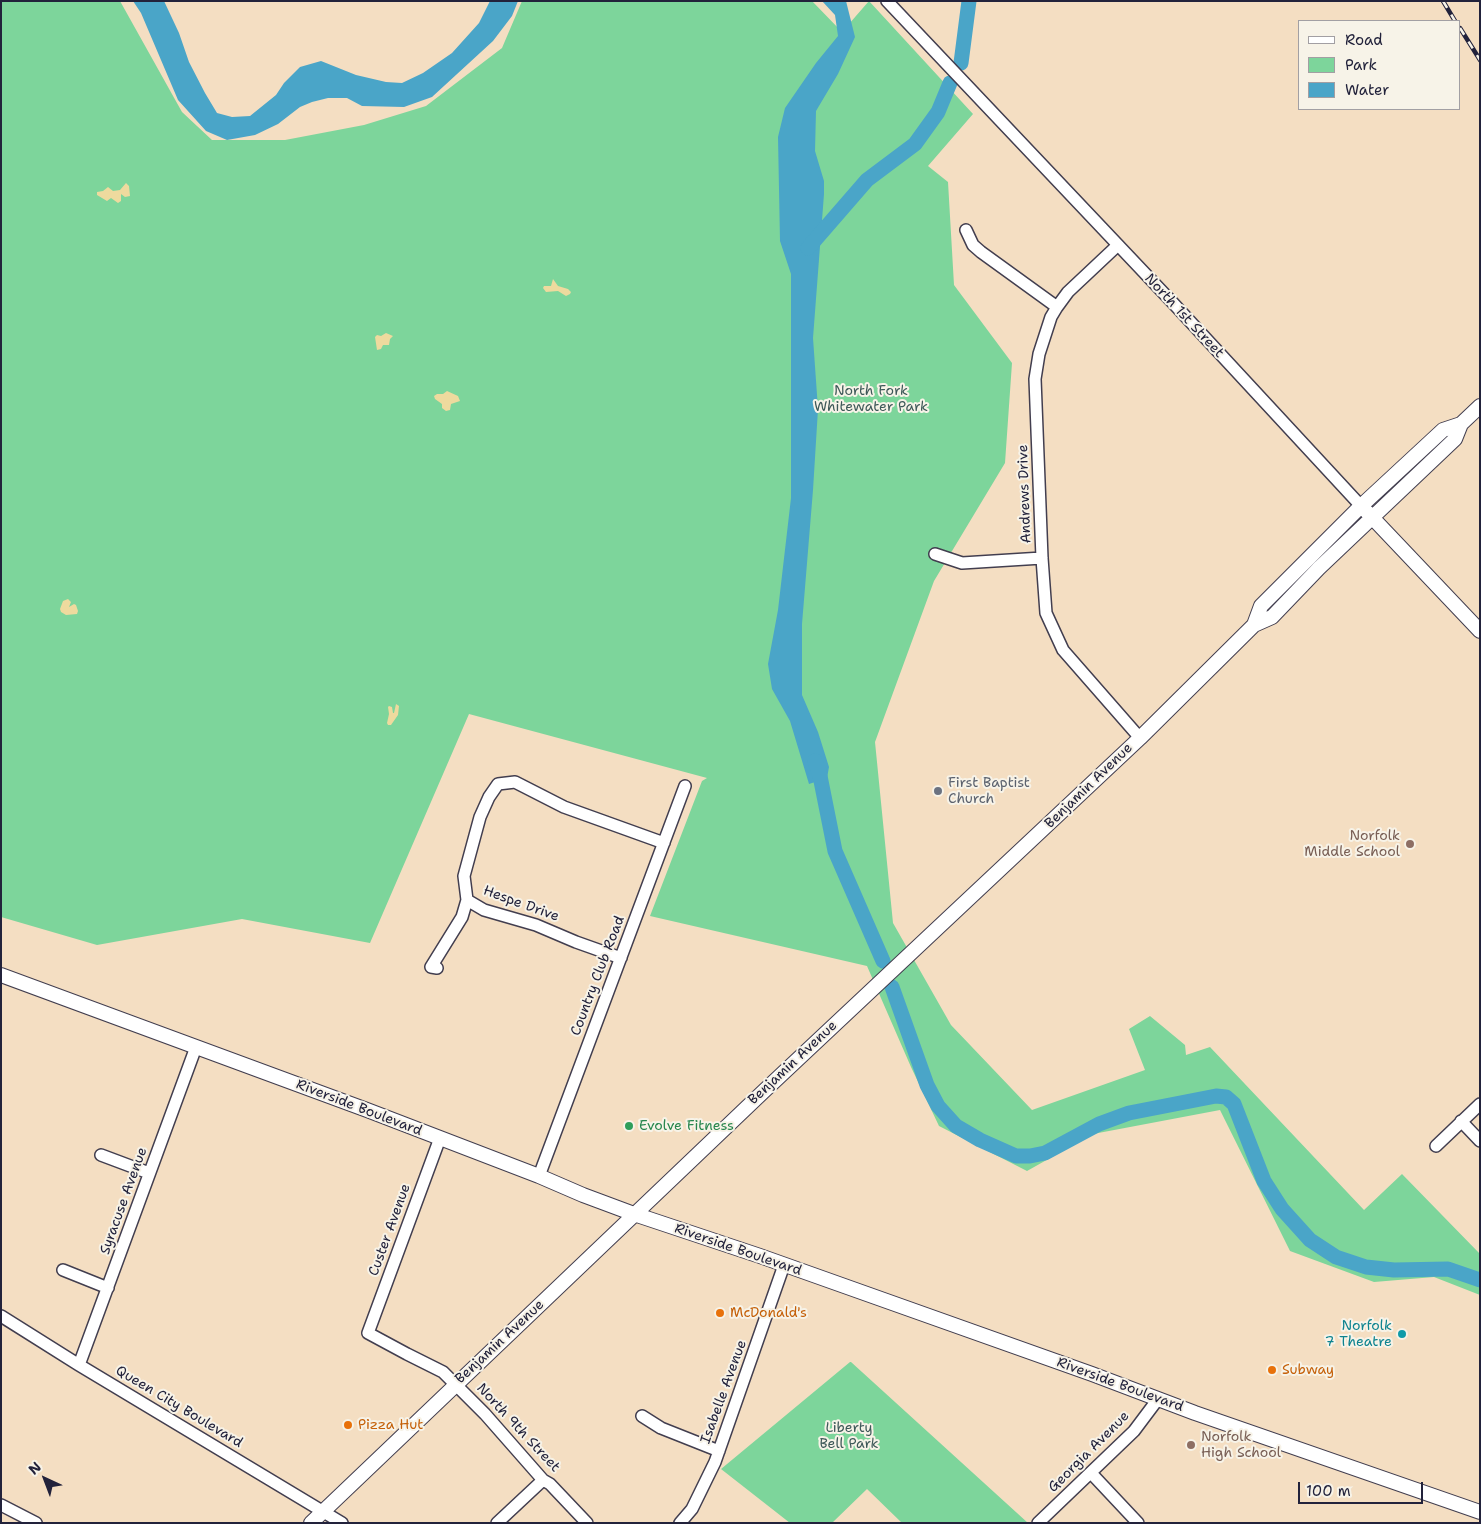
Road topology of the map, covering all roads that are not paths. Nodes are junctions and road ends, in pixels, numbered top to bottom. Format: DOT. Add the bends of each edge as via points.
graph roads {
  1 [pos="888,1"];
  2 [pos="966,230"];
  3 [pos="1118,246"];
  4 [pos="1056,307"];
  5 [pos="1480,406"];
  6 [pos="1461,424"];
  7 [pos="1361,506"];
  8 [pos="1372,518"];
  9 [pos="935,554"];
  10 [pos="1042,558"];
  11 [pos="1254,625"];
  12 [pos="1480,631"];
  13 [pos="1140,738"];
  14 [pos="685,786"];
  15 [pos="664,843"];
  16 [pos="467,900"];
  17 [pos="621,958"];
  18 [pos="437,968"];
  19 [pos="1,975"];
  20 [pos="196,1047"];
  21 [pos="1480,1104"];
  22 [pos="1462,1121"];
  23 [pos="440,1138"];
  24 [pos="1480,1141"];
  25 [pos="1436,1146"];
  26 [pos="101,1155"];
  27 [pos="149,1173"];
  28 [pos="538,1176"];
  29 [pos="634,1214"];
  30 [pos="784,1265"];
  31 [pos="63,1270"];
  32 [pos="108,1288"];
  33 [pos="1,1316"];
  34 [pos="368,1333"];
  35 [pos="79,1365"];
  36 [pos="455,1384"];
  37 [pos="1158,1400"];
  38 [pos="642,1416"];
  39 [pos="719,1451"];
  40 [pos="1091,1473"];
  41 [pos="543,1480"];
  42 [pos="1,1505"];
  43 [pos="324,1511"];
  44 [pos="1480,1512"];
  45 [pos="36,1523"];
  46 [pos="311,1523"];
  47 [pos="342,1523"];
  48 [pos="497,1523"];
  49 [pos="587,1523"];
  50 [pos="680,1523"];
  51 [pos="1038,1523"];
  52 [pos="1138,1523"];
  1 -- 3 [label="street, North 1st Street"];
  2 -- 4 [label="street" via="973,245 981,252"];
  3 -- 4 [label="street, Andrews Drive"];
  3 -- 7 [label="street, North 1st Street"];
  4 -- 10 [label="street, Andrews Drive" via="1039,354 1035,379"];
  5 -- 6 [label="main road"];
  6 -- 7 [label="main road, Benjamin Avenue" via="1443,430"];
  6 -- 8 [label="main road, Benjamin Avenue" via="1456,439"];
  7 -- 8 [label="main road, North 1st Street"];
  7 -- 11 [label="main road, Benjamin Avenue" via="1261,606"];
  8 -- 11 [label="main road, Benjamin Avenue" via="1272,617"];
  8 -- 12 [label="main road, North 1st Street"];
  9 -- 10 [label="street" via="962,563"];
  10 -- 13 [label="street, Andrews Drive" via="1046,613 1063,650"];
  11 -- 13 [label="main road, Benjamin Avenue"];
  13 -- 29 [label="main road, Benjamin Avenue"];
  14 -- 15 [label="street, Country Club Road"];
  15 -- 16 [label="street, Hespe Drive" via="564,807 515,782 498,784 480,817 464,876"];
  15 -- 17 [label="street, Country Club Road"];
  16 -- 17 [label="street, Hespe Drive" via="484,910 536,924"];
  16 -- 18 [label="street" via="462,917 432,967"];
  17 -- 28 [label="street, Country Club Road"];
  19 -- 20 [label="main road, Riverside Boulevard"];
  20 -- 23 [label="main road, Riverside Boulevard"];
  20 -- 27 [label="street, Syracuse Avenue"];
  21 -- 22 [label="street"];
  22 -- 24 [label="street"];
  22 -- 25 [label="street"];
  23 -- 28 [label="main road, Riverside Boulevard"];
  23 -- 34 [label="street, Custer Avenue"];
  26 -- 27 [label="street"];
  27 -- 32 [label="street, Syracuse Avenue"];
  28 -- 29 [label="main road, Riverside Boulevard"];
  29 -- 30 [label="main road, Riverside Boulevard"];
  29 -- 36 [label="main road, Benjamin Avenue"];
  30 -- 37 [label="main road, Riverside Boulevard"];
  30 -- 39 [label="street, Isabelle Avenue"];
  31 -- 32 [label="street"];
  32 -- 35 [label="street, Syracuse Avenue"];
  33 -- 35 [label="street, Queen City Boulevard"];
  34 -- 36 [label="street, North 9th Street" via="443,1372"];
  35 -- 43 [label="street, Queen City Boulevard"];
  36 -- 41 [label="street, North 9th Street"];
  36 -- 43 [label="main road, Benjamin Avenue"];
  37 -- 40 [label="street, Georgia Avenue" via="1134,1431"];
  37 -- 44 [label="main road, Riverside Boulevard"];
  38 -- 39 [label="street" via="661,1428"];
  39 -- 50 [label="street, Isabelle Avenue" via="692,1509"];
  40 -- 51 [label="street, Georgia Avenue"];
  40 -- 52 [label="street"];
  41 -- 48 [label="street"];
  41 -- 49 [label="street, North 9th Street"];
  42 -- 45 [label="street"];
  43 -- 46 [label="main road, Benjamin Avenue"];
  43 -- 47 [label="street, Queen City Boulevard"];
}
